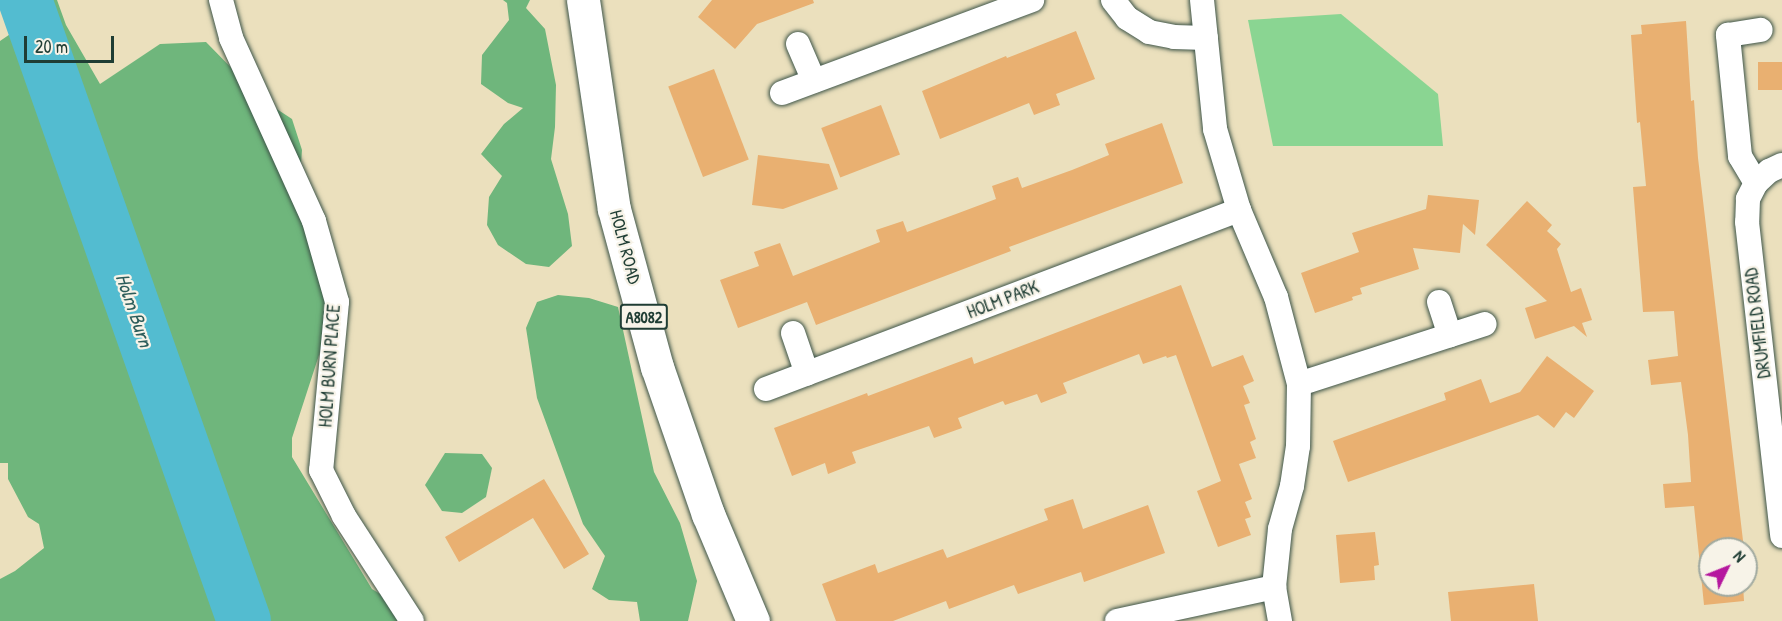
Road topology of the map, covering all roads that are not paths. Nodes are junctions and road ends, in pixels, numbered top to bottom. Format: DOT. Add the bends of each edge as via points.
graph roads {
  1 [pos="221,0"];
  2 [pos="583,0"];
  3 [pos="1032,0"];
  4 [pos="1113,0"];
  5 [pos="1202,0"];
  6 [pos="1761,30"];
  7 [pos="1206,38"];
  8 [pos="798,44"];
  9 [pos="814,81"];
  10 [pos="783,93"];
  11 [pos="1782,165"];
  12 [pos="1756,183"];
  13 [pos="1239,210"];
  14 [pos="1439,302"];
  15 [pos="1485,324"];
  16 [pos="793,333"];
  17 [pos="1450,335"];
  18 [pos="807,374"];
  19 [pos="1299,384"];
  20 [pos="766,389"];
  21 [pos="1776,416"];
  22 [pos="1782,536"];
  23 [pos="1274,587"];
  24 [pos="412,621"];
  25 [pos="753,621"];
  26 [pos="1117,621"];
  27 [pos="1280,621"];
  1 -- 24 [label="street, HOLM BURN PLACE" via="231,38 314,221 337,302 321,470 344,516"];
  2 -- 25 [label="main road, HOLM ROAD / A8082" via="615,209 657,367 708,514"];
  3 -- 9 [label="street"];
  4 -- 7 [label="street" via="1127,18 1149,32"];
  5 -- 7 [label="street"];
  6 -- 12 [label="street" via="1728,35 1740,156"];
  7 -- 13 [label="street" via="1215,129"];
  8 -- 9 [label="street"];
  9 -- 10 [label="street"];
  11 -- 12 [label="street"];
  12 -- 21 [label="street, DRUMFIELD ROAD" via="1748,199 1747,222"];
  13 -- 18 [label="street, HOLM PARK"];
  13 -- 19 [label="street" via="1276,297"];
  14 -- 17 [label="street"];
  15 -- 17 [label="street"];
  16 -- 18 [label="street"];
  17 -- 19 [label="street"];
  18 -- 20 [label="street, HOLM PARK"];
  19 -- 23 [label="street" via="1298,446 1280,529"];
  21 -- 22 [label="street, DRUMFIELD ROAD"];
  23 -- 26 [label="street"];
  23 -- 27 [label="street"];
}
